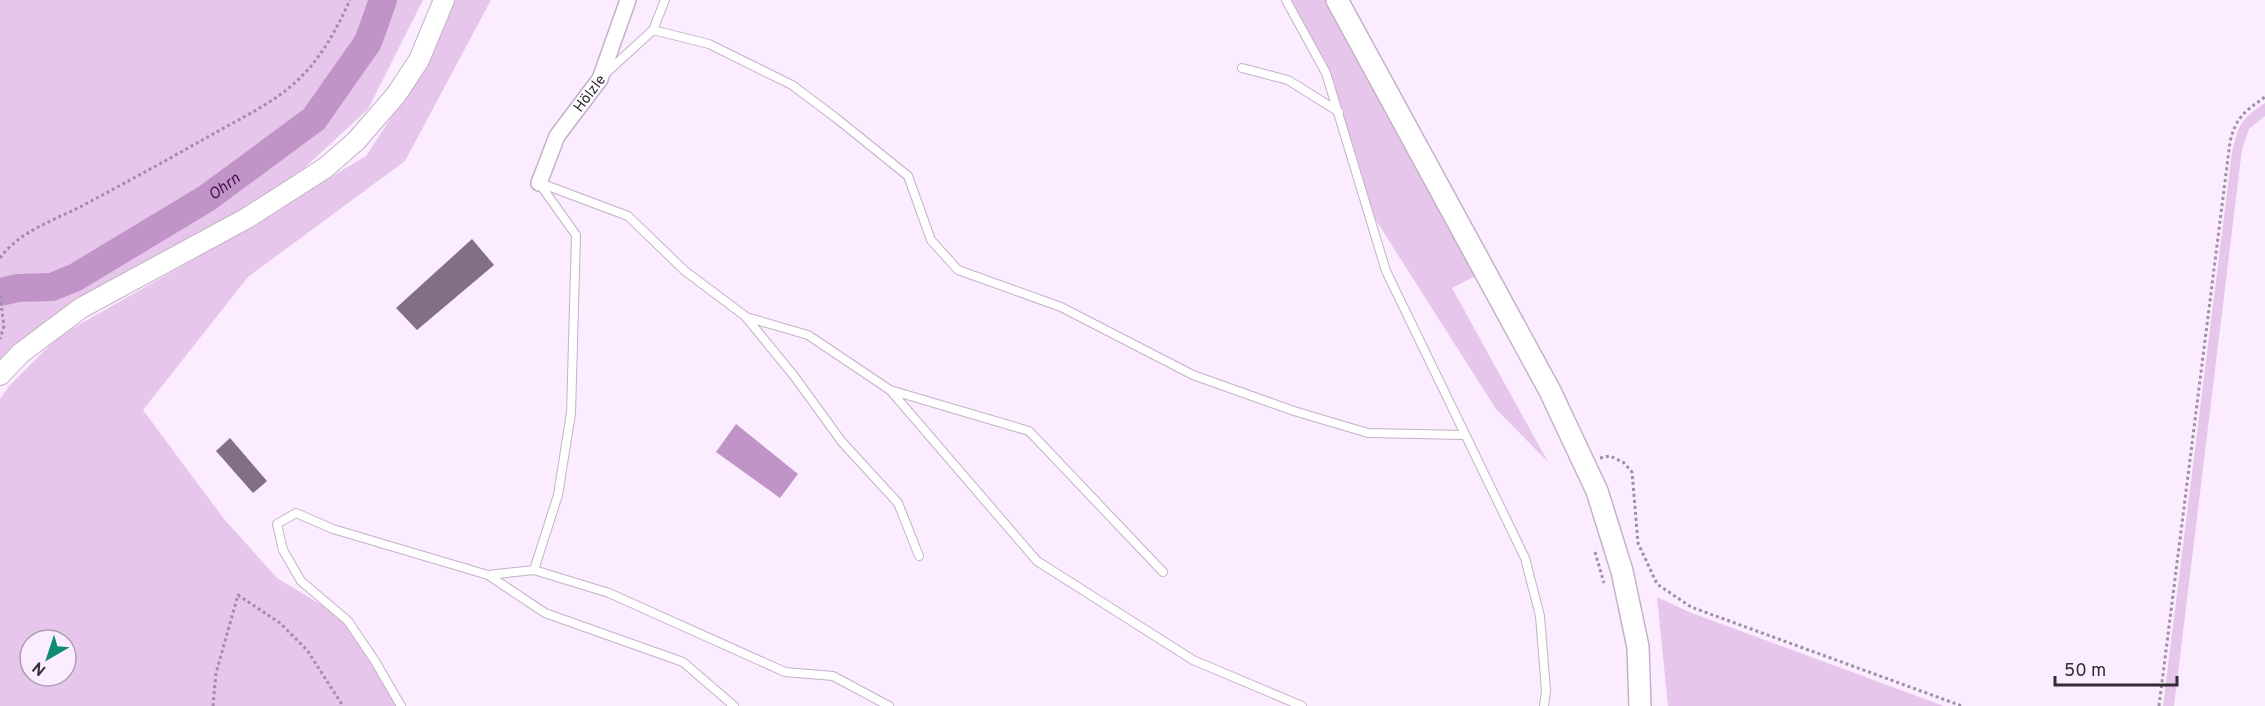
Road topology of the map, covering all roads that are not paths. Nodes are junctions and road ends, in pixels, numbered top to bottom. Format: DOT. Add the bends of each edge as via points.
graph roads {
  1 [pos="444,0"];
  2 [pos="628,0"];
  3 [pos="665,0"];
  4 [pos="1286,0"];
  5 [pos="1337,0"];
  6 [pos="653,30"];
  7 [pos="1242,68"];
  8 [pos="600,79"];
  9 [pos="1339,112"];
  10 [pos="538,183"];
  11 [pos="745,316"];
  12 [pos="0,375"];
  13 [pos="890,390"];
  14 [pos="1464,435"];
  15 [pos="919,556"];
  16 [pos="534,570"];
  17 [pos="1163,572"];
  18 [pos="488,575"];
  19 [pos="401,706"];
  20 [pos="734,706"];
  21 [pos="889,706"];
  22 [pos="1302,706"];
  23 [pos="1544,706"];
  24 [pos="1640,706"];
  1 -- 12 [label="street" via="419,60 396,95 356,141 325,168 247,218 81,308 21,353"];
  2 -- 8 [label="street, Hölzle"];
  3 -- 6 [label="lane"];
  4 -- 9 [label="lane" via="1326,74"];
  5 -- 24 [label="main road" via="1550,391 1597,491 1622,571 1638,647"];
  6 -- 8 [label="lane"];
  6 -- 14 [label="lane" via="709,44 792,85 836,118 908,176 931,240 958,270 1061,307 1193,375 1294,411 1368,433"];
  7 -- 9 [label="lane" via="1287,80"];
  8 -- 10 [label="street, Hölzle" via="557,136"];
  9 -- 14 [label="lane" via="1386,271"];
  10 -- 11 [label="lane" via="628,216 685,271"];
  10 -- 16 [label="lane" via="576,235 571,413 558,495"];
  11 -- 13 [label="lane" via="808,335"];
  11 -- 15 [label="lane" via="842,442 898,503"];
  13 -- 17 [label="lane" via="1029,430"];
  13 -- 22 [label="lane" via="1037,561 1193,660"];
  14 -- 23 [label="lane" via="1525,558 1540,616"];
  16 -- 18 [label="lane"];
  16 -- 21 [label="lane" via="609,593 785,672 833,676"];
  18 -- 19 [label="lane" via="333,530 296,513 277,524 283,550 302,581 348,621"];
  18 -- 20 [label="lane" via="545,613 683,662"];
}
